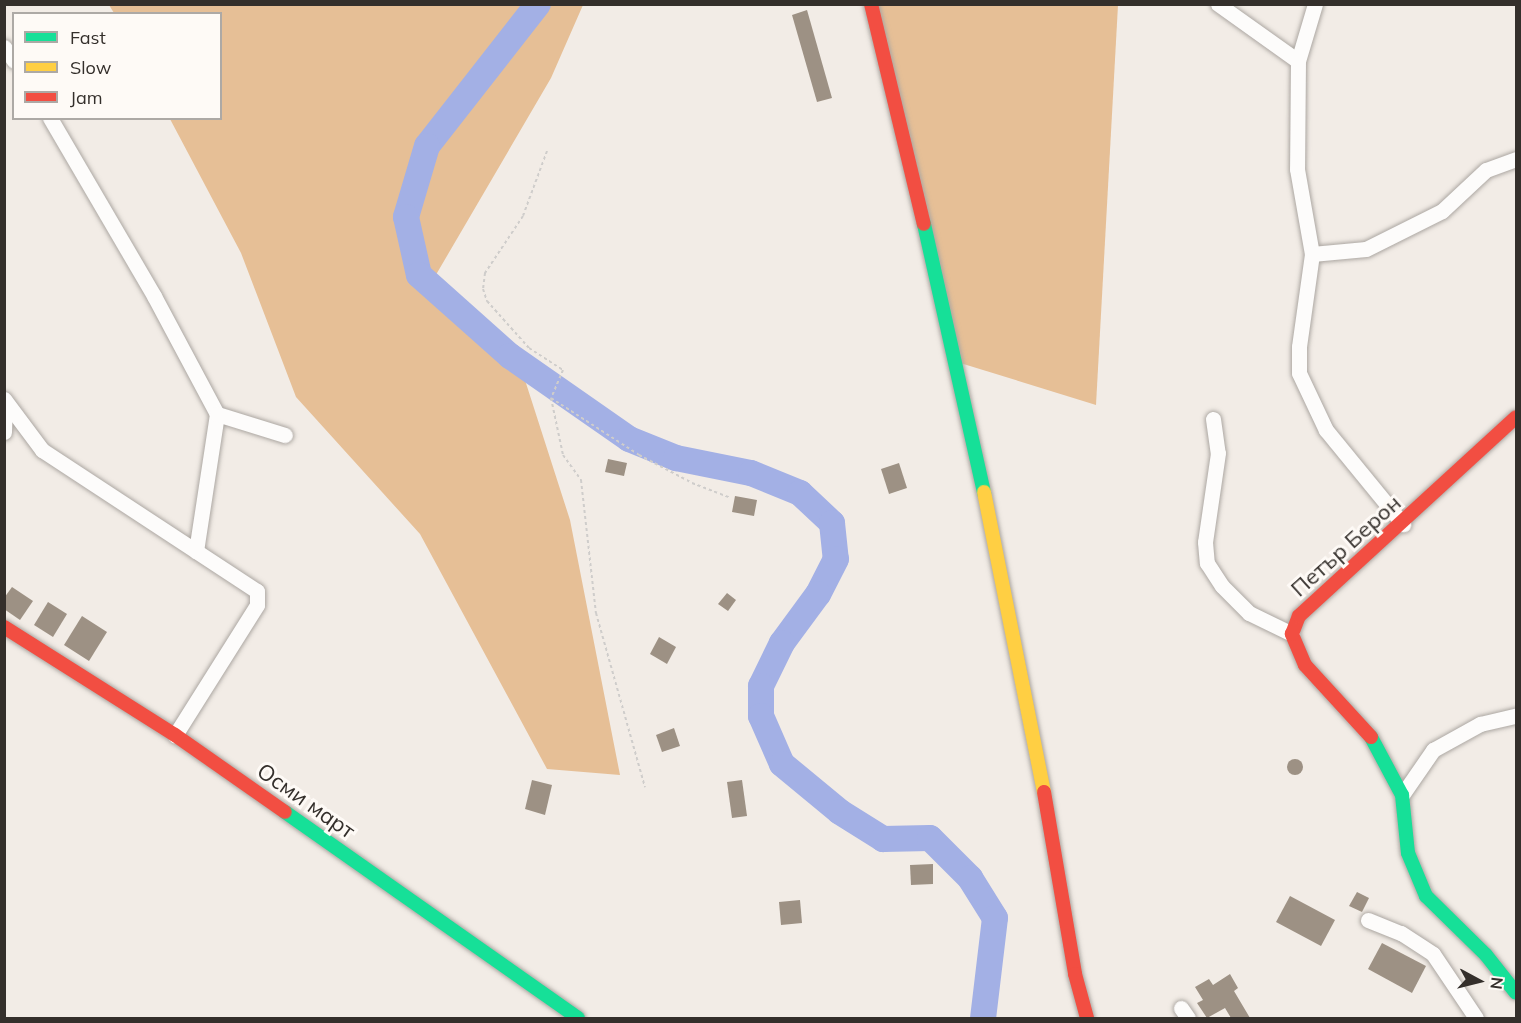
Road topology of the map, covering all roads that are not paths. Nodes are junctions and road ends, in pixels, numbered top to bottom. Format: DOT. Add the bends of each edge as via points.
graph roads {
  1 [pos="871,4"];
  2 [pos="1218,4"];
  3 [pos="1314,4"];
  4 [pos="1298,61"];
  5 [pos="51,120"];
  6 [pos="1516,159"];
  7 [pos="1312,254"];
  8 [pos="5,400"];
  9 [pos="217,414"];
  10 [pos="1516,417"];
  11 [pos="1213,419"];
  12 [pos="5,431"];
  13 [pos="285,435"];
  14 [pos="1403,524"];
  15 [pos="196,552"];
  16 [pos="4,627"];
  17 [pos="1292,634"];
  18 [pos="1516,716"];
  19 [pos="175,735"];
  20 [pos="1402,795"];
  21 [pos="1368,920"];
  22 [pos="1516,993"];
  23 [pos="578,1018"];
  24 [pos="1087,1018"];
  25 [pos="1476,1018"];
  1 -- 24 [label="street" via="952,342 1024,679 1075,974"];
  2 -- 4 [label="street"];
  3 -- 4 [label="street"];
  4 -- 7 [label="street" via="1297,169"];
  5 -- 9 [label="street" via="154,296"];
  6 -- 7 [label="street" via="1486,170 1442,211 1366,249"];
  7 -- 14 [label="street" via="1299,373 1326,430"];
  8 -- 12 [label="street"];
  8 -- 15 [label="street" via="42,450"];
  9 -- 13 [label="street"];
  9 -- 15 [label="street"];
  10 -- 14 [label="street, Петър Берон"];
  11 -- 17 [label="street" via="1218,453 1205,542 1207,563 1222,586 1249,613"];
  14 -- 17 [label="street, Петър Берон" via="1299,616"];
  15 -- 19 [label="street" via="257,591 259,597"];
  16 -- 19 [label="street, Осми март"];
  17 -- 20 [label="street, Петър Берон" via="1305,665 1372,739"];
  18 -- 20 [label="street" via="1480,724 1433,750"];
  19 -- 23 [label="street, Осми март"];
  20 -- 22 [label="street, Петър Берон" via="1408,853 1426,896 1486,956"];
  21 -- 25 [label="street" via="1401,933 1432,954"];
}
